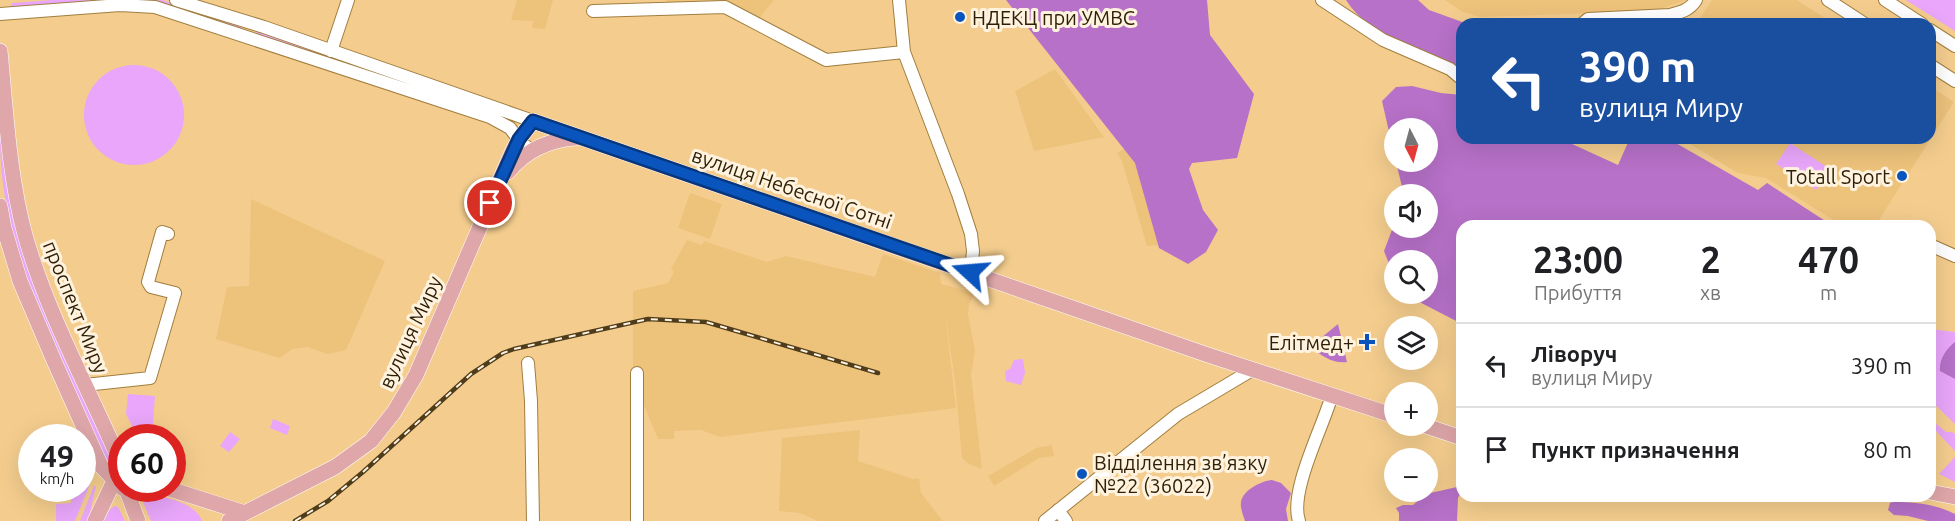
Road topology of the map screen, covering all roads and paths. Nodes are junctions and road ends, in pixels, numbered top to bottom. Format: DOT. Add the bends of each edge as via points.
graph roads {
  1 [pos="176,0"];
  2 [pos="348,0"];
  3 [pos="899,0"];
  4 [pos="1322,0"];
  5 [pos="1696,0"];
  6 [pos="1828,0"];
  7 [pos="1885,0"];
  8 [pos="593,11"];
  9 [pos="0,14"];
  10 [pos="1608,18"];
  11 [pos="1856,18"];
  12 [pos="1913,18"];
  13 [pos="253,24"];
  14 [pos="1936,34"];
  15 [pos="248,38"];
  16 [pos="1955,46"];
  17 [pos="0,51"];
  18 [pos="331,51"];
  19 [pos="904,52"];
  20 [pos="1936,69"];
  21 [pos="1456,74"];
  22 [pos="1955,81"];
  23 [pos="482,109"];
  24 [pos="533,121"];
  25 [pos="554,128"];
  26 [pos="4,132"];
  27 [pos="581,137"];
  28 [pos="519,139"];
  29 [pos="539,146"];
  30 [pos="498,183"];
  31 [pos="0,206"];
  32 [pos="168,234"];
  33 [pos="1936,248"];
  34 [pos="1955,256"];
  35 [pos="970,272"];
  36 [pos="528,363"];
  37 [pos="1252,370"];
  38 [pos="637,373"];
  39 [pos="85,385"];
  40 [pos="1332,395"];
  41 [pos="1384,412"];
  42 [pos="1438,430"];
  43 [pos="108,435"];
  44 [pos="1456,436"];
  45 [pos="108,473"];
  46 [pos="1936,493"];
  47 [pos="186,494"];
  48 [pos="1955,497"];
  49 [pos="111,502"];
  50 [pos="129,502"];
  51 [pos="1058,510"];
  52 [pos="245,513"];
  53 [pos="95,521"];
  54 [pos="138,521"];
  55 [pos="229,521"];
  56 [pos="533,521"];
  57 [pos="637,521"];
  58 [pos="1045,521"];
  59 [pos="1066,521"];
  60 [pos="1299,521"];
  1 -- 13 [label="street, вулиця Небесної Сотні"];
  2 -- 18 [label="street"];
  3 -- 19 [label="street"];
  4 -- 21 [label="street" via="1383,40"];
  5 -- 10 [label="street" via="1682,12 1670,15"];
  6 -- 11 [label="street"];
  7 -- 12 [label="street"];
  8 -- 19 [label="street" via="725,7 826,60"];
  9 -- 15 [label="street, вулиця Небесної Сотні" via="140,5"];
  13 -- 15 [label="street"];
  13 -- 18 [label="street, вулиця Небесної Сотні"];
  14 -- 16 [label="street"];
  15 -- 23 [label="street, вулиця Небесної Сотні"];
  17 -- 26 [label="main road, проспект Миру"];
  18 -- 23 [label="street, вулиця Небесної Сотні"];
  19 -- 35 [label="street" via="970,234 974,251"];
  20 -- 22 [label="street"];
  23 -- 24 [label="street, вулиця Небесної Сотні"];
  23 -- 28 [label="street, вулиця Небесної Сотні"];
  24 -- 25 [label="main road, вулиця Небесної Сотні"];
  24 -- 28 [label="main road, вулиця Миру"];
  25 -- 27 [label="main road, вулиця Небесної Сотні"];
  25 -- 29 [label="main road"];
  26 -- 39 [label="main road, проспект Миру" via="25,234 42,289"];
  27 -- 29 [label="main road"];
  27 -- 35 [label="main road, вулиця Небесної Сотні"];
  28 -- 29 [label="street, вулиця Небесної Сотні" via="522,144"];
  28 -- 30 [label="main road, вулиця Миру"];
  29 -- 30 [label="main road, вулиця Миру"];
  30 -- 52 [label="main road, вулиця Миру" via="416,375 394,412 371,441 335,467"];
  31 -- 45 [label="main road, проспект Миру" via="20,281 101,466"];
  32 -- 39 [label="street" via="162,232 148,282 151,287 175,293 150,378"];
  33 -- 34 [label="street"];
  35 -- 37 [label="main road, вулиця Небесної Сотні"];
  36 -- 56 [label="street"];
  37 -- 40 [label="main road, вулиця Небесної Сотні"];
  37 -- 51 [label="street" via="1178,414"];
  38 -- 57 [label="street"];
  39 -- 43 [label="main road, проспект Миру"];
  40 -- 41 [label="main road, вулиця Небесної Сотні"];
  40 -- 60 [label="street" via="1304,473 1296,504"];
  42 -- 44 [label="main road"];
  46 -- 48 [label="main road"];
  47 -- 52 [label="main road"];
  49 -- 53 [label="main road"];
  50 -- 54 [label="main road, проспект Миру"];
  51 -- 58 [label="street"];
  51 -- 59 [label="street"];
  52 -- 55 [label="main road, вулиця Миру"];
}
